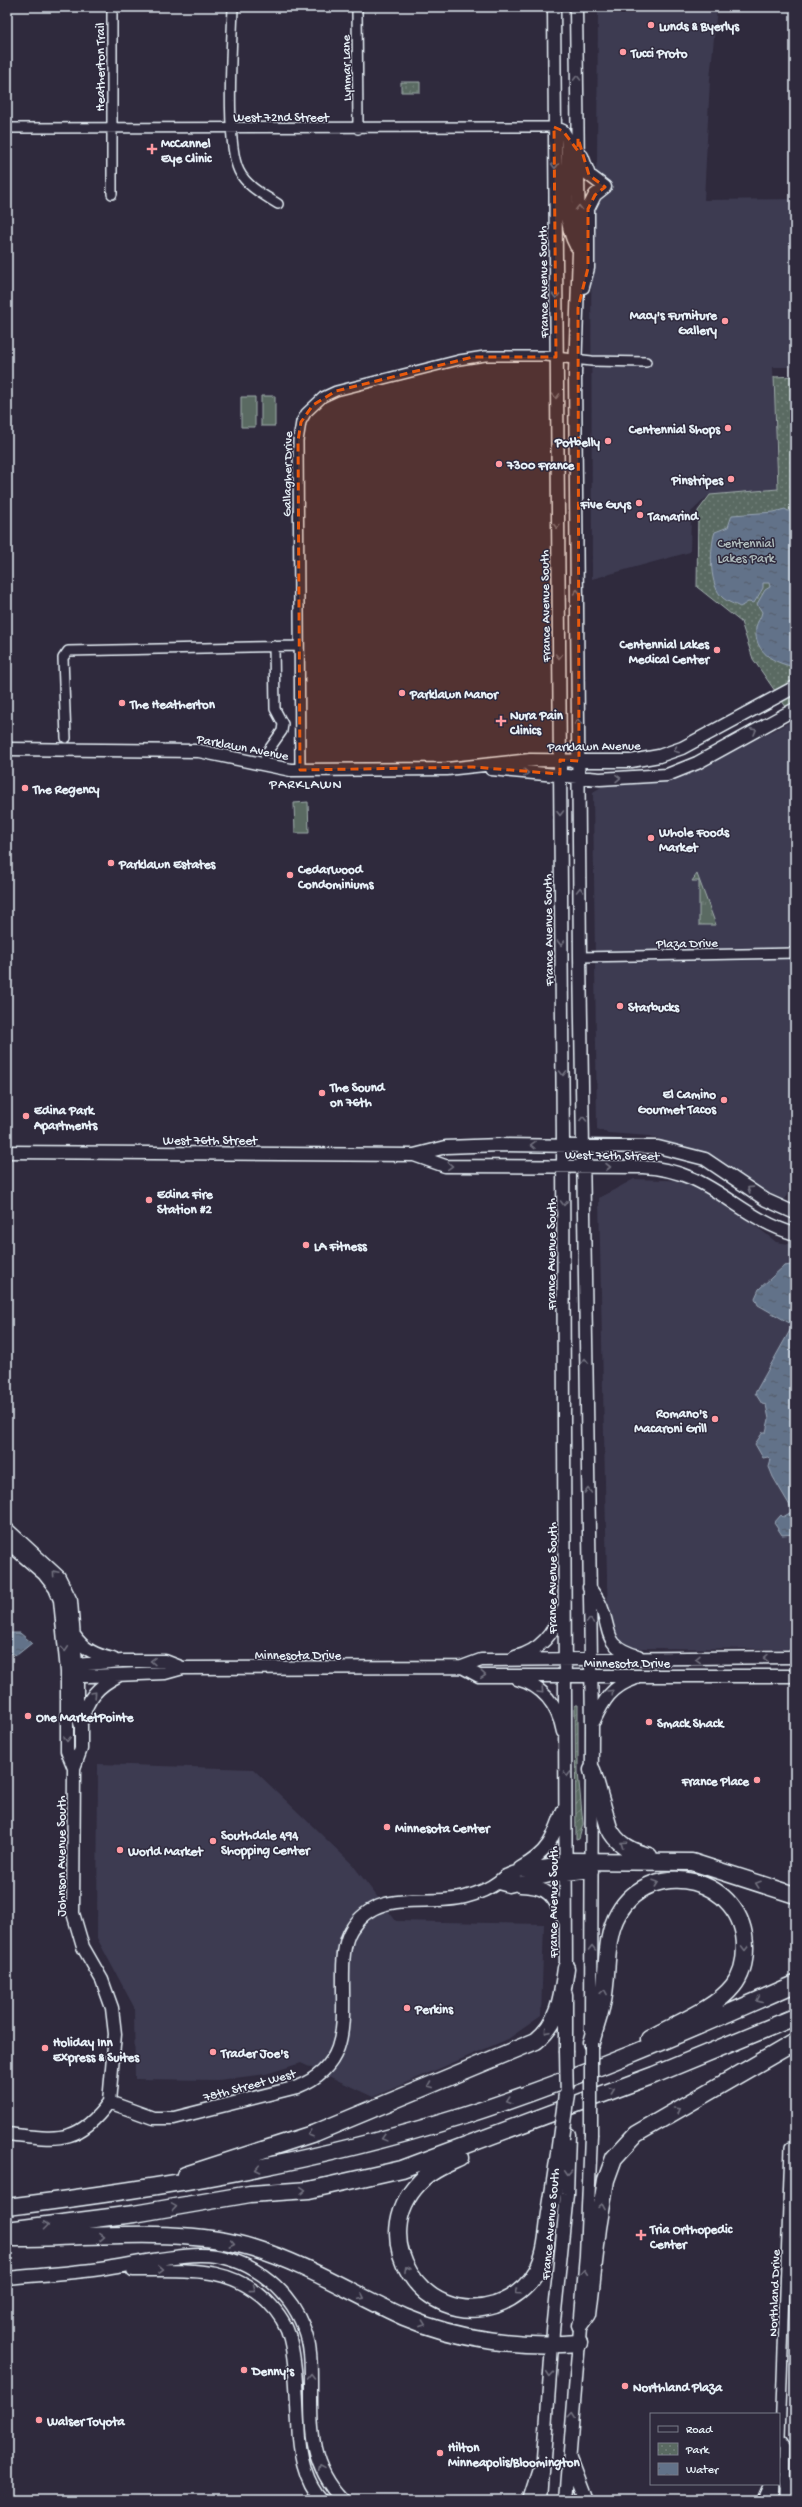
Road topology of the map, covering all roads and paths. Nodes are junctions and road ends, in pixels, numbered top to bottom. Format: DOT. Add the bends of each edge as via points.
graph roads {
  1 [pos="112,7"];
  2 [pos="232,7"];
  3 [pos="357,7"];
  4 [pos="554,7"];
  5 [pos="576,7"];
  6 [pos="7,128"];
  7 [pos="112,128"];
  8 [pos="232,128"];
  9 [pos="554,128"];
  10 [pos="358,129"];
  11 [pos="578,138"];
  12 [pos="112,194"];
  13 [pos="278,204"];
  14 [pos="579,251"];
  15 [pos="578,308"];
  16 [pos="556,357"];
  17 [pos="575,359"];
  18 [pos="646,362"];
  19 [pos="274,646"];
  20 [pos="299,646"];
  21 [pos="795,687"];
  22 [pos="791,711"];
  23 [pos="66,738"];
  24 [pos="7,749"];
  25 [pos="265,755"];
  26 [pos="560,760"];
  27 [pos="579,760"];
  28 [pos="474,767"];
  29 [pos="300,770"];
  30 [pos="560,774"];
  31 [pos="579,776"];
  32 [pos="795,953"];
  33 [pos="580,957"];
  34 [pos="563,1145"];
  35 [pos="583,1146"];
  36 [pos="7,1152"];
  37 [pos="414,1154"];
  38 [pos="564,1167"];
  39 [pos="583,1167"];
  40 [pos="789,1210"];
  41 [pos="795,1234"];
  42 [pos="7,1529"];
  43 [pos="7,1542"];
  44 [pos="589,1587"];
  45 [pos="566,1605"];
  46 [pos="74,1635"];
  47 [pos="795,1657"];
  48 [pos="565,1659"];
  49 [pos="649,1659"];
  50 [pos="503,1660"];
  51 [pos="590,1660"];
  52 [pos="122,1661"];
  53 [pos="462,1667"];
  54 [pos="183,1668"];
  55 [pos="73,1671"];
  56 [pos="123,1674"];
  57 [pos="506,1676"];
  58 [pos="565,1676"];
  59 [pos="590,1676"];
  60 [pos="643,1676"];
  61 [pos="795,1676"];
  62 [pos="592,1724"];
  63 [pos="81,1726"];
  64 [pos="566,1747"];
  65 [pos="74,1768"];
  66 [pos="592,1770"];
  67 [pos="566,1802"];
  68 [pos="672,1861"];
  69 [pos="592,1866"];
  70 [pos="566,1867"];
  71 [pos="504,1881"];
  72 [pos="795,1895"];
  73 [pos="566,1925"];
  74 [pos="566,1968"];
  75 [pos="795,1984"];
  76 [pos="795,2017"];
  77 [pos="795,2042"];
  78 [pos="591,2043"];
  79 [pos="529,2093"];
  80 [pos="567,2094"];
  81 [pos="109,2102"];
  82 [pos="558,2110"];
  83 [pos="7,2134"];
  84 [pos="565,2136"];
  85 [pos="790,2147"];
  86 [pos="140,2191"];
  87 [pos="7,2207"];
  88 [pos="7,2230"];
  89 [pos="7,2238"];
  90 [pos="94,2270"];
  91 [pos="7,2278"];
  92 [pos="580,2325"];
  93 [pos="579,2343"];
  94 [pos="552,2345"];
  95 [pos="311,2415"];
  96 [pos="297,2416"];
  97 [pos="780,2439"];
  98 [pos="544,2452"];
  99 [pos="569,2454"];
  100 [pos="780,2466"];
  101 [pos="774,2485"];
  102 [pos="776,2485"];
  103 [pos="777,2485"];
  104 [pos="778,2485"];
  105 [pos="322,2500"];
  106 [pos="343,2500"];
  107 [pos="529,2500"];
  108 [pos="541,2500"];
  109 [pos="566,2500"];
  110 [pos="586,2500"];
  111 [pos="763,2500"];
  112 [pos="772,2500"];
  113 [pos="784,2500"];
  114 [pos="791,2500"];
  1 -- 7 [label="street, Heatherton Trail"];
  2 -- 8 [label="street"];
  3 -- 10 [label="street, Lynmar Lane"];
  4 -- 9 [label="street, France Avenue South"];
  11 -- 5 [label="street, one-way"];
  6 -- 7 [label="street, West 72nd Street"];
  7 -- 8 [label="street, West 72nd Street"];
  7 -- 12 [label="street, Heatherton Trail"];
  8 -- 10 [label="street, West 72nd Street"];
  8 -- 13 [label="street" via="234,158 239,172 247,183"];
  9 -- 10 [label="street, West 72nd Street"];
  9 -- 14 [label="street" via="563,131 567,138 568,213 572,238"];
  9 -- 16 [label="street, France Avenue South, one-way"];
  14 -- 11 [label="street, one-way"];
  11 -- 15 [label="street" via="589,175 605,187 595,195 588,209 588,268"];
  14 -- 15 [label="street"];
  15 -- 17 [label="street"];
  16 -- 17 [label="street, Gallagher Drive"];
  16 -- 20 [label="street, Gallagher Drive" via="473,357 336,391 313,405 302,422 298,441"];
  16 -- 26 [label="street, France Avenue South, one-way"];
  17 -- 18 [label="street, Gallagher Drive"];
  27 -- 17 [label="street, one-way"];
  19 -- 20 [label="street"];
  19 -- 23 [label="street" via="68,651 63,658"];
  19 -- 25 [label="street" via="275,709 283,724 282,730"];
  20 -- 29 [label="street, Gallagher Drive"];
  21 -- 27 [label="street, Parklawn Avenue, one-way" via="670,753 631,761"];
  31 -- 22 [label="street, Parklawn Avenue, one-way" via="636,778 666,775 697,763"];
  24 -- 29 [label="street, Parklawn Avenue" via="199,751 267,766"];
  26 -- 27 [label="street, Parklawn Avenue"];
  26 -- 28 [label="street, Parklawn Avenue" via="530,760"];
  26 -- 30 [label="street, France Avenue South"];
  27 -- 31 [label="street"];
  28 -- 29 [label="street, Parklawn Avenue"];
  28 -- 30 [label="street, Parklawn Avenue, one-way" via="523,774"];
  30 -- 31 [label="street, Parklawn Avenue"];
  30 -- 34 [label="street, France Avenue South, one-way"];
  33 -- 31 [label="street, one-way"];
  32 -- 33 [label="street, Plaza Drive"];
  35 -- 33 [label="street, one-way"];
  34 -- 35 [label="street, West 76th Street"];
  34 -- 37 [label="street, West 76th Street, one-way" via="446,1147"];
  34 -- 38 [label="street, France Avenue South"];
  35 -- 39 [label="street"];
  40 -- 35 [label="street, West 76th Street, one-way" via="696,1155 658,1147"];
  36 -- 37 [label="street, West 76th Street"];
  37 -- 38 [label="street, West 76th Street, one-way" via="445,1166"];
  38 -- 39 [label="street, West 76th Street"];
  38 -- 45 [label="street, France Avenue South, one-way"];
  39 -- 41 [label="street, West 76th Street, one-way" via="653,1167 683,1173 710,1186 776,1227"];
  44 -- 39 [label="street, one-way"];
  46 -- 42 [label="street, one-way" via="70,1601 59,1577"];
  43 -- 55 [label="street, one-way" via="44,1574 58,1594"];
  44 -- 49 [label="street" via="601,1605 609,1639 626,1653"];
  51 -- 44 [label="street, one-way"];
  45 -- 48 [label="street, France Avenue South"];
  45 -- 50 [label="street" via="556,1626 542,1645 522,1655"];
  46 -- 52 [label="street" via="97,1655"];
  46 -- 55 [label="street"];
  47 -- 49 [label="street, Minnesota Drive, one-way"];
  48 -- 50 [label="street, Minnesota Drive"];
  48 -- 51 [label="street, Minnesota Drive"];
  48 -- 58 [label="street, France Avenue South"];
  49 -- 51 [label="street, Minnesota Drive"];
  50 -- 53 [label="street, Minnesota Drive" via="481,1660"];
  51 -- 59 [label="street"];
  54 -- 52 [label="street, Minnesota Drive, one-way" via="165,1661"];
  52 -- 55 [label="street, Minnesota Drive"];
  53 -- 54 [label="street, Minnesota Drive"];
  53 -- 57 [label="street, Minnesota Drive, one-way" via="478,1676"];
  54 -- 56 [label="street, Minnesota Drive" via="165,1673"];
  55 -- 56 [label="street, Minnesota Drive"];
  55 -- 63 [label="street, Johnson Avenue South" via="77,1713"];
  55 -- 65 [label="street, Johnson Avenue South, one-way" via="67,1751"];
  63 -- 56 [label="street, one-way" via="90,1697 107,1682"];
  57 -- 58 [label="street, Minnesota Drive"];
  57 -- 64 [label="street, one-way" via="539,1688 561,1723"];
  58 -- 59 [label="street, Minnesota Drive"];
  58 -- 64 [label="street, France Avenue South"];
  59 -- 60 [label="street, Minnesota Drive"];
  59 -- 62 [label="street"];
  60 -- 61 [label="street, Minnesota Drive"];
  62 -- 60 [label="street, one-way" via="606,1697 620,1683"];
  62 -- 66 [label="street"];
  63 -- 65 [label="street, Johnson Avenue South" via="81,1749"];
  64 -- 67 [label="street, France Avenue South, one-way"];
  65 -- 81 [label="street, Johnson Avenue South" via="73,1913 83,1947 102,1980 112,2008 115,2034"];
  68 -- 66 [label="highway, one-way" via="642,1854 617,1840 609,1828"];
  66 -- 69 [label="street"];
  67 -- 70 [label="street, France Avenue South"];
  67 -- 71 [label="street" via="548,1847"];
  68 -- 69 [label="highway"];
  72 -- 68 [label="highway, one-way" via="712,1867"];
  69 -- 70 [label="highway"];
  78 -- 69 [label="street, one-way"];
  70 -- 71 [label="street, 78th Street West"];
  70 -- 73 [label="street, France Avenue South"];
  71 -- 73 [label="street" via="538,1888 552,1896"];
  71 -- 81 [label="street, 78th Street West" via="455,1900 389,1902 359,1919 350,1930 343,1959 340,2042 331,2064 310,2082 174,2118 153,2118"];
  73 -- 74 [label="street, France Avenue South"];
  74 -- 80 [label="street, France Avenue South, bridge"];
  74 -- 86 [label="highway, one-way" via="557,2014 552,2025 536,2041 315,2133"];
  75 -- 79 [label="highway, one-way" via="657,2045"];
  82 -- 76 [label="highway, one-way"];
  92 -- 77 [label="highway, one-way" via="588,2314 606,2180 620,2149 636,2134"];
  78 -- 79 [label="highway, one-way" via="604,1995 612,1925 624,1905 639,1891 666,1880 686,1880 703,1884 729,1902 737,1911 744,1928 745,1953 739,1978 722,1998 643,2042"];
  92 -- 78 [label="street, one-way, bridge" via="589,2202"];
  79 -- 86 [label="highway, one-way" via="455,2118 333,2152"];
  80 -- 84 [label="highway, bridge"];
  81 -- 83 [label="street" via="84,2130 72,2135 51,2138"];
  84 -- 82 [label="highway, one-way" via="546,2247 530,2282 503,2302 475,2309 442,2303 421,2288 402,2261 399,2239 401,2216 406,2201 418,2184 441,2166 522,2134"];
  88 -- 82 [label="highway, one-way" via="134,2214 250,2194 309,2190 402,2169"];
  84 -- 94 [label="street, France Avenue South, one-way" via="566,2194"];
  85 -- 97 [label="street, Northland Drive"];
  86 -- 87 [label="highway"];
  89 -- 94 [label="highway, one-way" via="161,2236 232,2242 290,2261 423,2324 478,2338"];
  90 -- 91 [label="street"];
  95 -- 90 [label="street, one-way" via="309,2347 305,2329 286,2296 255,2270 220,2257 201,2255"];
  90 -- 96 [label="street, one-way" via="213,2272 237,2279 255,2289 271,2304 290,2337"];
  92 -- 93 [label="street"];
  93 -- 94 [label="highway"];
  99 -- 93 [label="street, one-way"];
  94 -- 98 [label="street, France Avenue South, one-way"];
  95 -- 96 [label="street"];
  106 -- 95 [label="street, one-way" via="332,2488 314,2453"];
  96 -- 105 [label="street" via="301,2456 307,2474"];
  97 -- 100 [label="street, Northland Drive" via="785,2445"];
  98 -- 107 [label="street"];
  98 -- 108 [label="street, France Avenue South"];
  99 -- 109 [label="street"];
  99 -- 110 [label="street"];
  101 -- 111 [label="street"];
  102 -- 112 [label="street, Northland Drive"];
  103 -- 113 [label="street, Northland Drive"];
  104 -- 114 [label="street"];
}
